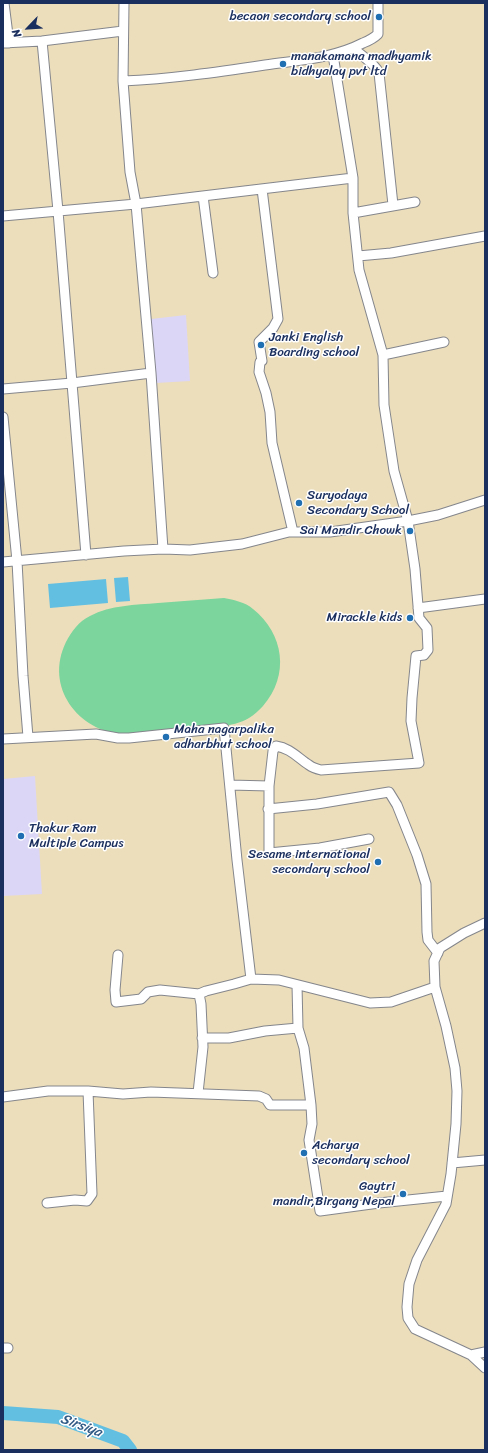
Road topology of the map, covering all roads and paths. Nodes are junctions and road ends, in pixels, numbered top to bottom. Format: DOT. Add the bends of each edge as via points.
graph roads {
  1 [pos="4,3"];
  2 [pos="124,3"];
  3 [pos="378,3"];
  4 [pos="123,31"];
  5 [pos="42,41"];
  6 [pos="6,43"];
  7 [pos="353,48"];
  8 [pos="333,55"];
  9 [pos="123,81"];
  10 [pos="353,178"];
  11 [pos="262,189"];
  12 [pos="204,196"];
  13 [pos="415,202"];
  14 [pos="136,204"];
  15 [pos="393,206"];
  16 [pos="58,211"];
  17 [pos="354,213"];
  18 [pos="3,216"];
  19 [pos="485,236"];
  20 [pos="358,256"];
  21 [pos="213,273"];
  22 [pos="444,342"];
  23 [pos="383,355"];
  24 [pos="151,373"];
  25 [pos="72,383"];
  26 [pos="3,389"];
  27 [pos="3,417"];
  28 [pos="485,500"];
  29 [pos="408,522"];
  30 [pos="293,532"];
  31 [pos="163,549"];
  32 [pos="86,555"];
  33 [pos="17,561"];
  34 [pos="3,562"];
  35 [pos="485,599"];
  36 [pos="418,608"];
  37 [pos="28,737"];
  38 [pos="3,739"];
  39 [pos="230,785"];
  40 [pos="269,786"];
  41 [pos="268,809"];
  42 [pos="369,839"];
  43 [pos="485,923"];
  44 [pos="438,953"];
  45 [pos="118,955"];
  46 [pos="251,979"];
  47 [pos="298,985"];
  48 [pos="435,987"];
  49 [pos="200,994"];
  50 [pos="298,1028"];
  51 [pos="202,1038"];
  52 [pos="88,1091"];
  53 [pos="198,1093"];
  54 [pos="3,1097"];
  55 [pos="311,1105"];
  56 [pos="485,1160"];
  57 [pos="452,1163"];
  58 [pos="447,1196"];
  59 [pos="47,1203"];
  60 [pos="485,1352"];
  61 [pos="471,1355"];
  62 [pos="485,1368"];
  1 -- 6 [label="street"];
  2 -- 4 [label="street"];
  3 -- 7 [label="street" via="378,34"];
  4 -- 5 [label="street"];
  4 -- 9 [label="street"];
  5 -- 6 [label="street"];
  5 -- 16 [label="street"];
  7 -- 8 [label="street"];
  7 -- 15 [label="street" via="377,68 379,73"];
  8 -- 9 [label="street" via="215,73"];
  8 -- 10 [label="street"];
  9 -- 14 [label="street" via="130,172"];
  10 -- 11 [label="street"];
  10 -- 17 [label="street"];
  11 -- 12 [label="street"];
  11 -- 30 [label="street" via="278,319 259,342 262,361 259,372 266,393 272,443"];
  12 -- 14 [label="street"];
  12 -- 21 [label="street"];
  13 -- 15 [label="street"];
  14 -- 16 [label="street"];
  14 -- 24 [label="street"];
  15 -- 17 [label="street"];
  16 -- 18 [label="street"];
  16 -- 25 [label="street"];
  17 -- 20 [label="street"];
  19 -- 20 [label="street" via="391,253"];
  20 -- 23 [label="street" via="359,270"];
  22 -- 23 [label="street"];
  23 -- 29 [label="street" via="384,405 394,471"];
  24 -- 25 [label="street"];
  24 -- 31 [label="street"];
  25 -- 26 [label="street"];
  25 -- 32 [label="street"];
  27 -- 33 [label="street"];
  28 -- 29 [label="street"];
  29 -- 30 [label="street" via="330,532"];
  29 -- 36 [label="street"];
  30 -- 31 [label="street" via="242,544 190,550"];
  31 -- 32 [label="street"];
  32 -- 33 [label="street"];
  33 -- 34 [label="street"];
  33 -- 37 [label="street"];
  35 -- 36 [label="street"];
  36 -- 40 [label="street" via="419,618 427,628 428,650 424,655 416,656 412,698 411,721 419,763 321,770 276,746 273,751"];
  37 -- 38 [label="street"];
  37 -- 39 [label="street" via="96,734 129,738 224,728"];
  39 -- 40 [label="street"];
  39 -- 46 [label="street"];
  40 -- 41 [label="street"];
  41 -- 42 [label="street" via="269,853 320,848"];
  41 -- 44 [label="street" via="390,792 424,877 428,940"];
  43 -- 44 [label="street" via="452,940 440,948"];
  44 -- 48 [label="street" via="434,961"];
  45 -- 49 [label="street" via="116,1002 141,999 148,992 160,990"];
  46 -- 47 [label="street" via="279,980"];
  46 -- 49 [label="street" via="206,990"];
  47 -- 48 [label="street" via="370,1003 391,1002"];
  47 -- 50 [label="street"];
  48 -- 57 [label="street" via="455,1068 457,1090"];
  49 -- 51 [label="street"];
  50 -- 51 [label="street" via="229,1038"];
  50 -- 55 [label="street" via="304,1048"];
  51 -- 53 [label="street"];
  52 -- 53 [label="street" via="123,1094"];
  52 -- 54 [label="street" via="48,1091"];
  52 -- 59 [label="street" via="92,1194 87,1201"];
  53 -- 55 [label="street" via="259,1096 266,1099 270,1105"];
  55 -- 58 [label="street" via="312,1124 309,1140 320,1212"];
  56 -- 57 [label="street"];
  57 -- 58 [label="street"];
  58 -- 61 [label="street" via="446,1204 417,1260 408,1284 408,1318 415,1329"];
  60 -- 61 [label="street"];
  61 -- 62 [label="street"];
}
